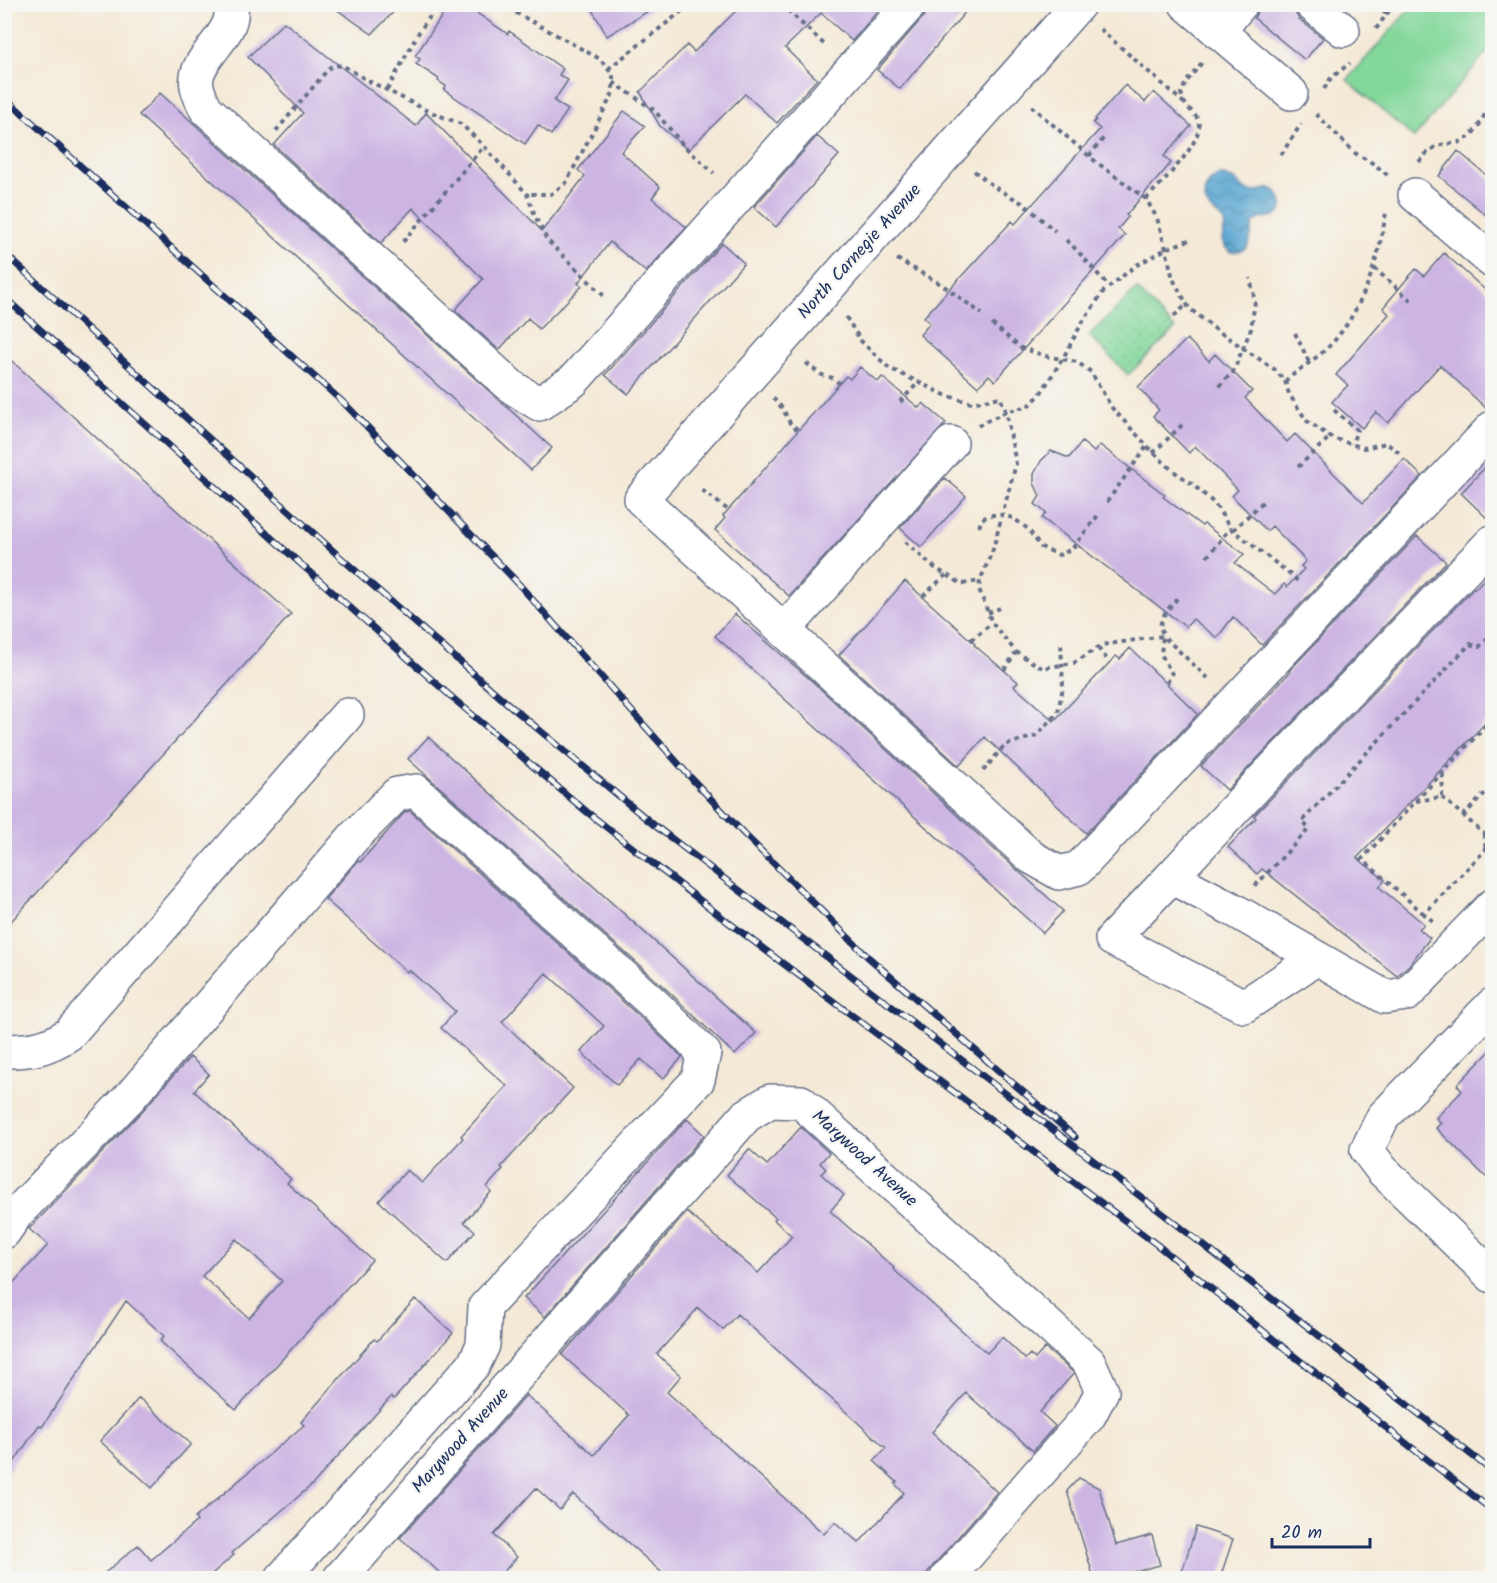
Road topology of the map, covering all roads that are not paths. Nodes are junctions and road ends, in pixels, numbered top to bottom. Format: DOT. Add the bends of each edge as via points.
graph roads {
  1 [pos="230,4"];
  2 [pos="910,4"];
  3 [pos="1186,4"];
  4 [pos="1241,4"];
  5 [pos="1311,4"];
  6 [pos="1088,15"];
  7 [pos="1221,34"];
  8 [pos="1357,41"];
  9 [pos="1307,103"];
  10 [pos="1408,190"];
  11 [pos="1492,261"];
  12 [pos="1492,428"];
  13 [pos="951,443"];
  14 [pos="1492,542"];
  15 [pos="784,630"];
  16 [pos="347,716"];
  17 [pos="1170,877"];
  18 [pos="1492,906"];
  19 [pos="1317,958"];
  20 [pos="1492,1005"];
  21 [pos="4,1051"];
  22 [pos="4,1232"];
  23 [pos="1492,1276"];
  24 [pos="282,1578"];
  25 [pos="340,1578"];
  26 [pos="947,1578"];
  1 -- 2 [label="street" via="231,23 200,68 196,84 206,109 512,387 539,404 573,381"];
  3 -- 7 [label="street"];
  4 -- 7 [label="street"];
  5 -- 8 [label="street"];
  6 -- 15 [label="street, North Carnegie Avenue" via="641,499"];
  7 -- 9 [label="street"];
  10 -- 11 [label="street"];
  12 -- 15 [label="street" via="1079,868 1059,873 1031,857"];
  13 -- 15 [label="street"];
  14 -- 17 [label="street"];
  16 -- 21 [label="street" via="69,1034 54,1044 30,1051"];
  17 -- 19 [label="street"];
  17 -- 19 [label="street" via="1112,939 1244,1006"];
  18 -- 19 [label="street" via="1407,994 1385,997"];
  20 -- 23 [label="street" via="1383,1117 1367,1150 1382,1170"];
  22 -- 24 [label="street" via="17,1213 130,1097 354,837 397,794 416,790 704,1053 698,1080 485,1307 483,1345 474,1364"];
  25 -- 26 [label="street, Marywood Avenue" via="747,1116 770,1101 801,1102 1089,1362 1102,1391 1089,1416"];
}
